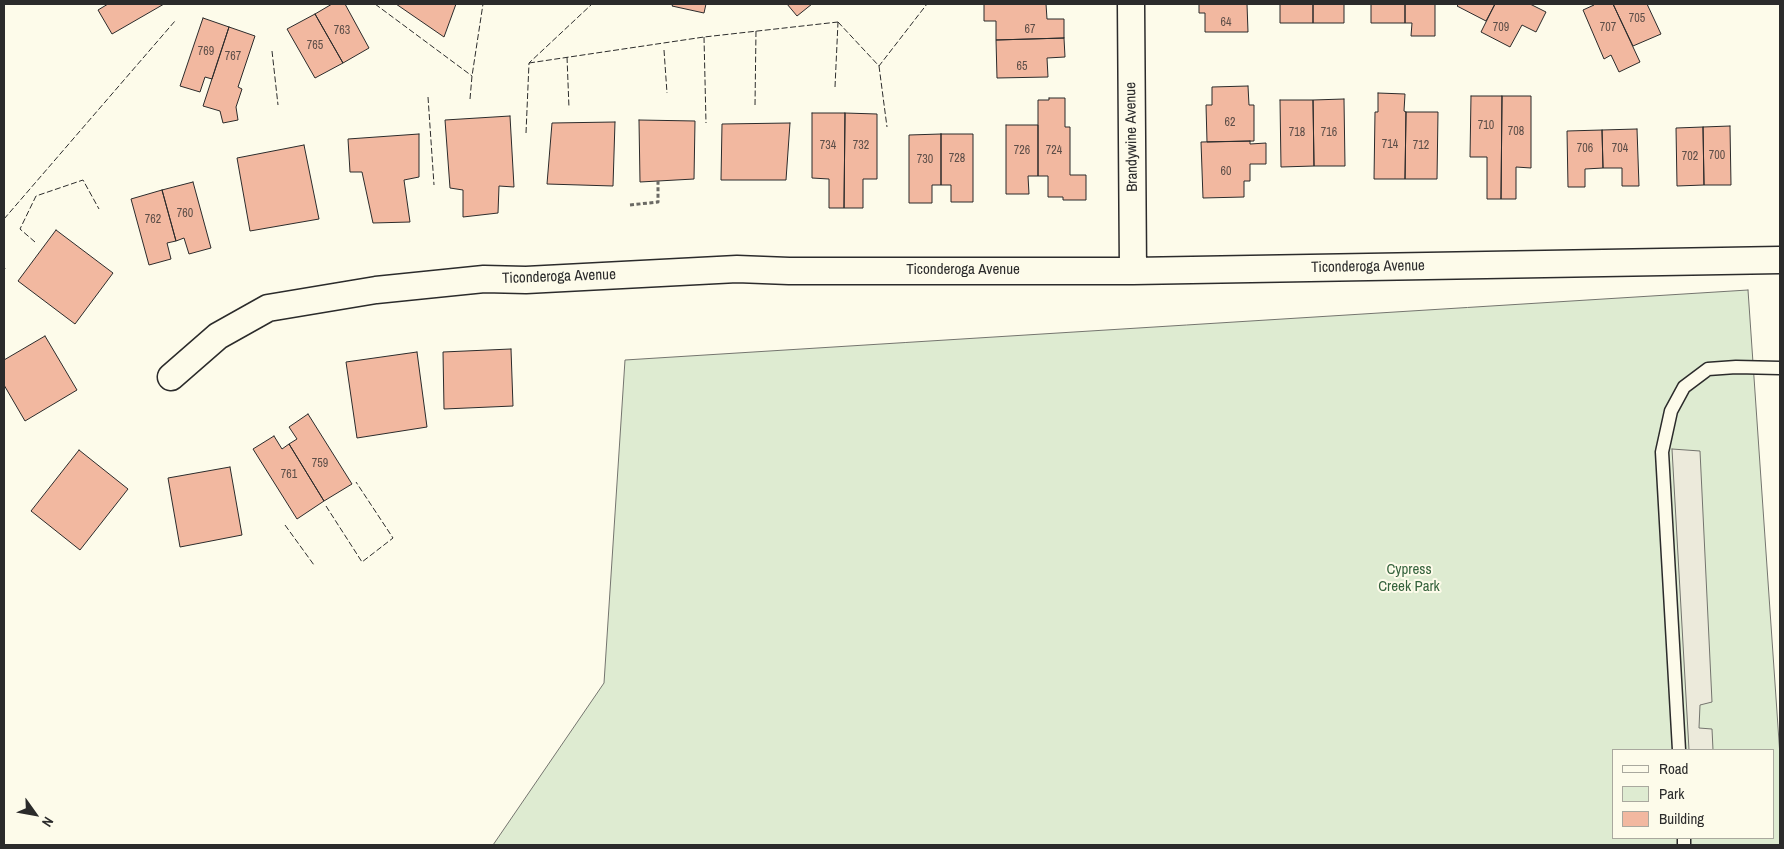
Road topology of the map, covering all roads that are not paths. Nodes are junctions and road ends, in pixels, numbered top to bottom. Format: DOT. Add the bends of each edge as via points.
graph roads {
  1 [pos="1131,4"];
  2 [pos="1780,260"];
  3 [pos="1133,271"];
  4 [pos="1780,368"];
  5 [pos="171,377"];
  6 [pos="1679,749"];
  1 -- 3 [label="street, Brandywine Avenue"];
  2 -- 3 [label="street, Ticonderoga Avenue"];
  3 -- 5 [label="street, Ticonderoga Avenue" via="737,269 526,280 484,279 383,289 268,308 218,336"];
  4 -- 6 [label="lane" via="1708,368 1684,387 1671,411 1662,452"];
}
